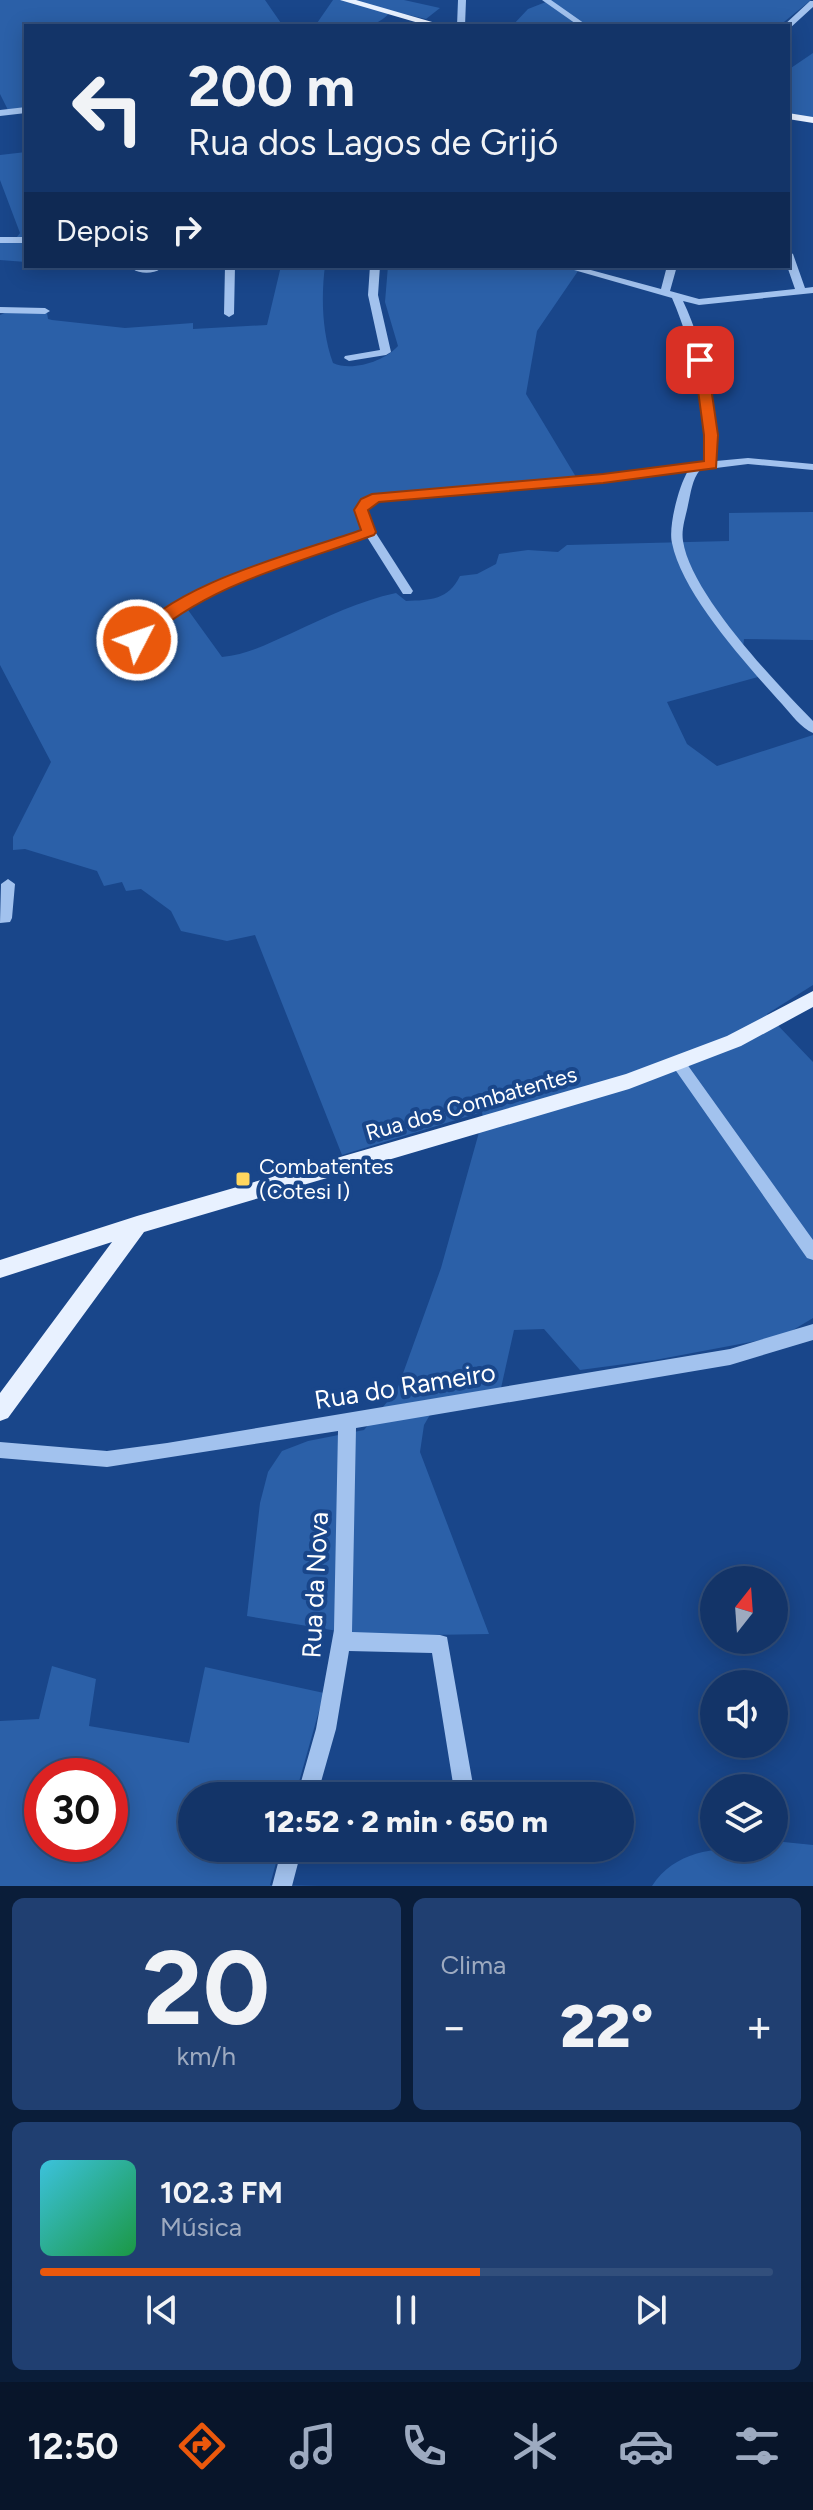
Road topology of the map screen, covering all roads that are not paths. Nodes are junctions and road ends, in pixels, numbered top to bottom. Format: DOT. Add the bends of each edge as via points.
graph roads {
  1 [pos="345,0"];
  2 [pos="462,0"];
  3 [pos="546,0"];
  4 [pos="813,3"];
  5 [pos="434,24"];
  6 [pos="461,24"];
  7 [pos="581,24"];
  8 [pos="789,24"];
  9 [pos="24,110"];
  10 [pos="0,113"];
  11 [pos="790,116"];
  12 [pos="813,120"];
  13 [pos="0,240"];
  14 [pos="24,240"];
  15 [pos="790,258"];
  16 [pos="138,268"];
  17 [pos="230,268"];
  18 [pos="375,268"];
  19 [pos="572,268"];
  20 [pos="671,268"];
  21 [pos="155,269"];
  22 [pos="807,291"];
  23 [pos="664,294"];
  24 [pos="677,298"];
  25 [pos="0,310"];
  26 [pos="45,311"];
  27 [pos="229,314"];
  28 [pos="349,358"];
  29 [pos="711,465"];
  30 [pos="697,467"];
  31 [pos="813,467"];
  32 [pos="369,532"];
  33 [pos="407,591"];
  34 [pos="137,640"];
  35 [pos="813,729"];
  36 [pos="8,884"];
  37 [pos="0,918"];
  38 [pos="813,998"];
  39 [pos="679,1064"];
  40 [pos="137,1225"];
  41 [pos="813,1253"];
  42 [pos="0,1269"];
  43 [pos="813,1332"];
  44 [pos="0,1411"];
  45 [pos="347,1422"];
  46 [pos="0,1450"];
  47 [pos="341,1641"];
  48 [pos="311,1782"];
  49 [pos="463,1782"];
  50 [pos="288,1862"];
  51 [pos="282,1886"];
  1 -- 5 [label="main road"];
  2 -- 6 [label="street"];
  3 -- 7 [label="street"];
  4 -- 8 [label="street"];
  9 -- 10 [label="street"];
  11 -- 12 [label="main road"];
  13 -- 14 [label="street"];
  15 -- 22 [label="street"];
  16 -- 21 [label="street"];
  17 -- 27 [label="street"];
  18 -- 28 [label="street" via="373,295 386,352"];
  19 -- 23 [label="street"];
  20 -- 23 [label="street"];
  22 -- 24 [label="street" via="720,302"];
  23 -- 24 [label="street"];
  24 -- 29 [label="street" via="700,360"];
  25 -- 26 [label="street"];
  29 -- 30 [label="street"];
  29 -- 31 [label="street" via="748,461"];
  30 -- 32 [label="street" via="377,498 361,510"];
  30 -- 35 [label="street" via="688,476 676,539 679,552 733,638"];
  32 -- 33 [label="street"];
  32 -- 34 [label="street" via="206,590 166,614"];
  36 -- 37 [label="street" via="5,918"];
  38 -- 39 [label="main road, Rua dos Combatentes"];
  39 -- 40 [label="main road, Rua dos Combatentes"];
  39 -- 41 [label="street"];
  40 -- 42 [label="main road, Rua dos Combatentes"];
  40 -- 44 [label="main road"];
  43 -- 45 [label="street, Rua do Rameiro" via="730,1357"];
  45 -- 46 [label="street, Rua do Rameiro" via="107,1459"];
  45 -- 47 [label="street, Rua da Nova"];
  47 -- 48 [label="street, Rua da Nova"];
  47 -- 49 [label="street" via="440,1644"];
  50 -- 51 [label="street"];
}
